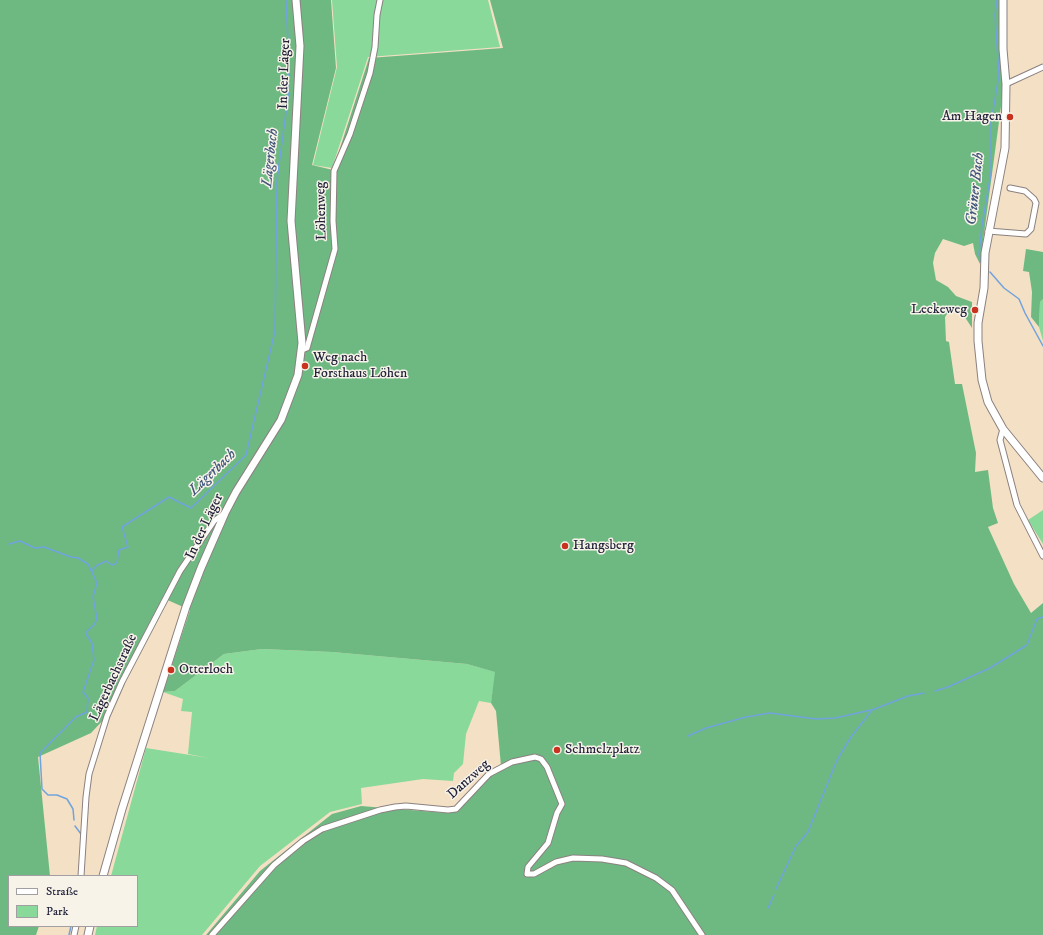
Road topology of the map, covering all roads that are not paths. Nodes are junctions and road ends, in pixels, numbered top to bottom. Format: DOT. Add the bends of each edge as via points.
graph roads {
  1 [pos="296,0"];
  2 [pos="380,0"];
  3 [pos="1003,0"];
  4 [pos="1043,67"];
  5 [pos="1006,84"];
  6 [pos="1010,188"];
  7 [pos="988,230"];
  8 [pos="302,350"];
  9 [pos="1003,429"];
  10 [pos="1043,478"];
  11 [pos="225,513"];
  12 [pos="1043,556"];
  13 [pos="82,875"];
  14 [pos="103,875"];
  15 [pos="212,935"];
  16 [pos="702,935"];
  1 -- 8 [label="main road, In der Läger" via="300,58 291,221"];
  2 -- 8 [label="street, Löhenweg" via="370,73 350,134 334,171 335,249 307,348"];
  3 -- 5 [label="main road"];
  4 -- 5 [label="street"];
  5 -- 7 [label="main road" via="1005,148 998,194"];
  6 -- 7 [label="street" via="1025,192 1036,203 1031,230 1026,234"];
  7 -- 9 [label="main road" via="978,342 985,393"];
  8 -- 11 [label="main road, In der Läger" via="298,378 281,420"];
  9 -- 10 [label="main road"];
  9 -- 12 [label="street" via="1000,440 1017,505"];
  11 -- 13 [label="street, Lägerbachstraße" via="214,521 180,571 107,716 89,774"];
  11 -- 14 [label="main road, In der Läger" via="186,607"];
  15 -- 16 [label="street, Danzweg" via="274,865 322,829 380,810 456,809 489,774 512,762 535,757 541,759 547,767 562,804 548,843 528,867 527,874 534,874 551,864 567,859 626,863 656,878 672,890"];
}
